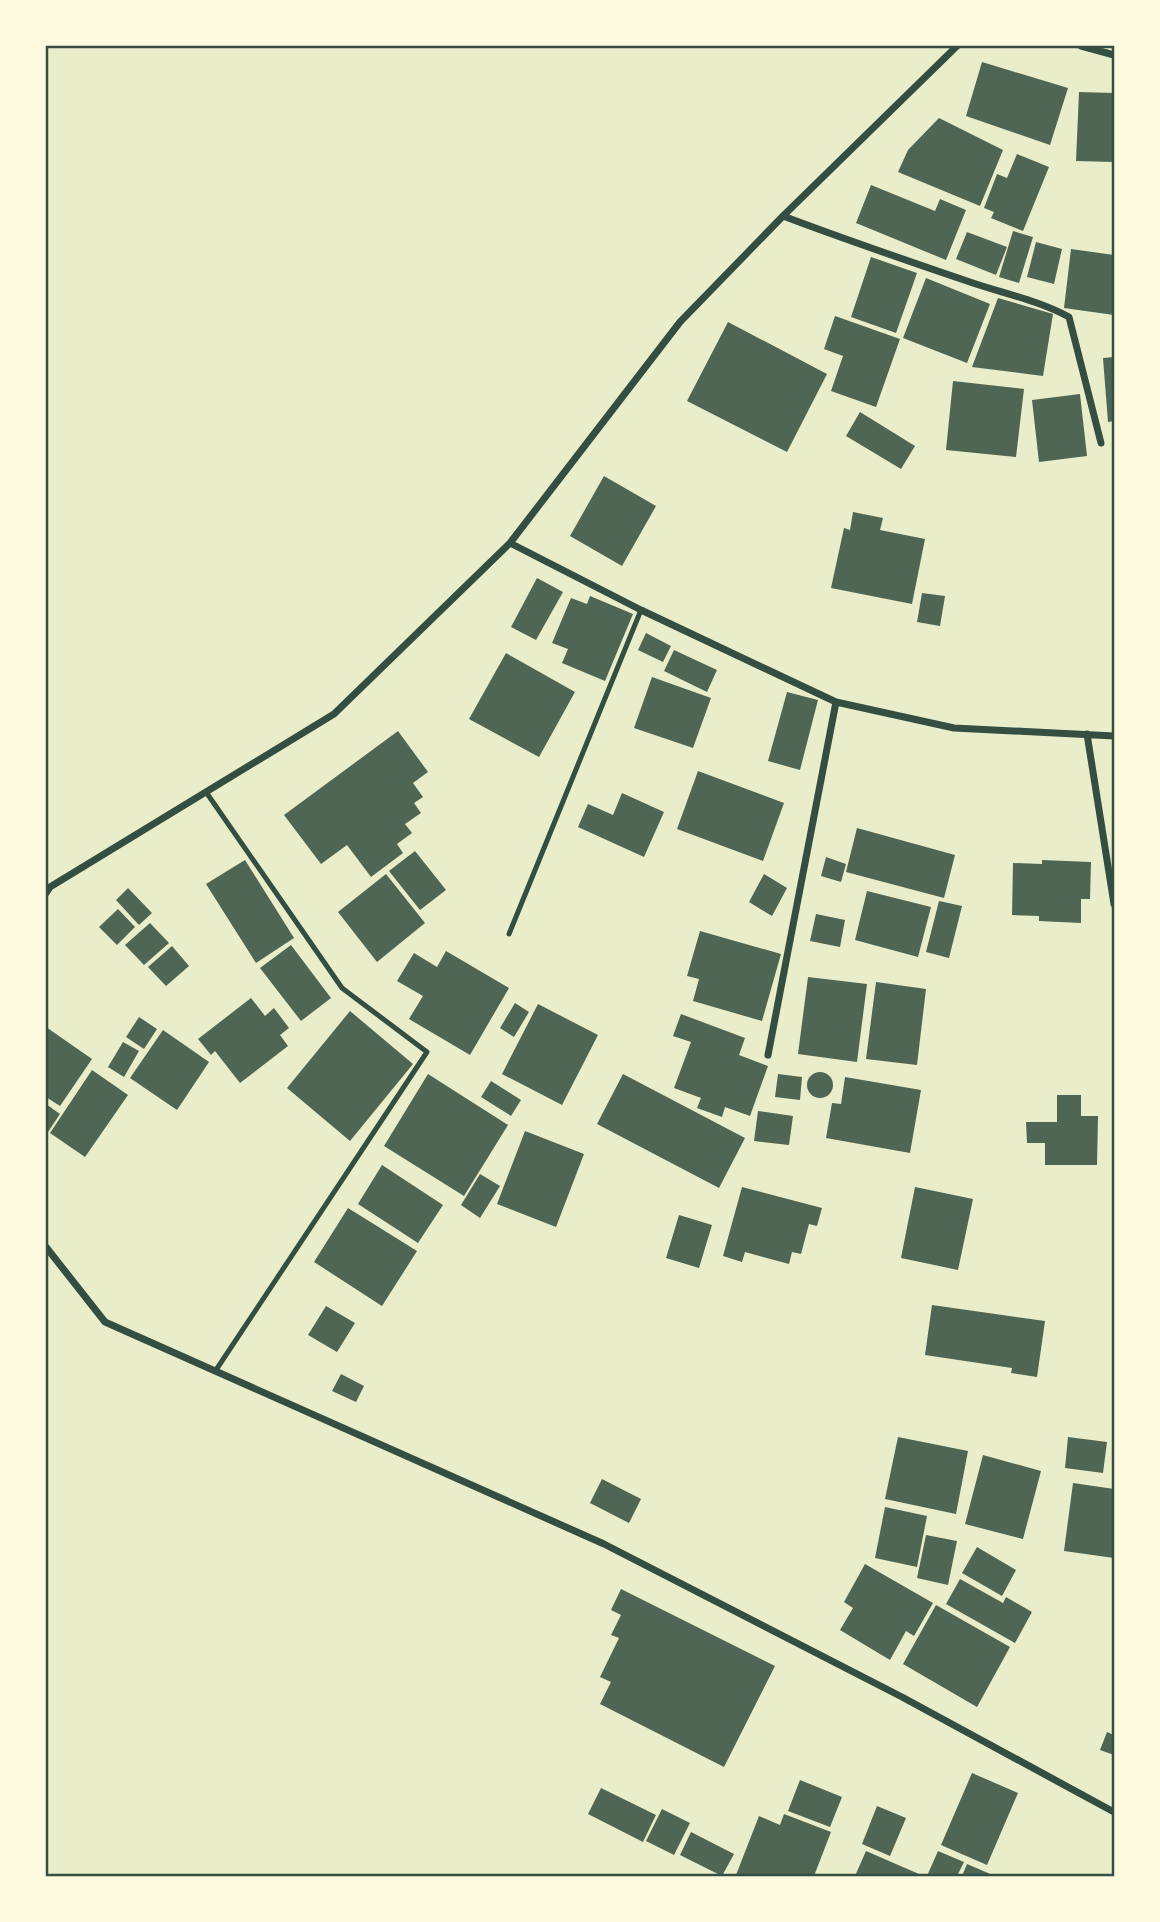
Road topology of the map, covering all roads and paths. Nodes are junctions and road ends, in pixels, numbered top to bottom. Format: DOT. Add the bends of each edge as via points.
graph roads {
  1 [pos="957,46"];
  2 [pos="1081,46"];
  3 [pos="1115,55"];
  4 [pos="783,216"];
  5 [pos="1101,443"];
  6 [pos="510,543"];
  7 [pos="641,610"];
  8 [pos="836,702"];
  9 [pos="1087,734"];
  10 [pos="1115,736"];
  11 [pos="205,792"];
  12 [pos="47,889"];
  13 [pos="1115,904"];
  14 [pos="509,934"];
  15 [pos="768,1055"];
  16 [pos="46,1247"];
  17 [pos="216,1370"];
  18 [pos="1115,1812"];
  1 -- 4 [label="street"];
  2 -- 3 [label="street"];
  4 -- 5 [label="street" via="1049,306 1069,317"];
  4 -- 6 [label="street" via="680,322"];
  6 -- 7 [label="street"];
  6 -- 11 [label="street" via="334,714"];
  7 -- 8 [label="street"];
  7 -- 14 [label="lane"];
  8 -- 9 [label="street" via="954,728"];
  8 -- 15 [label="street"];
  9 -- 10 [label="street"];
  9 -- 13 [label="street"];
  11 -- 12 [label="street"];
  11 -- 17 [label="lane" via="342,988 427,1052"];
  16 -- 17 [label="street" via="105,1322"];
  17 -- 18 [label="street" via="604,1544"];
}
